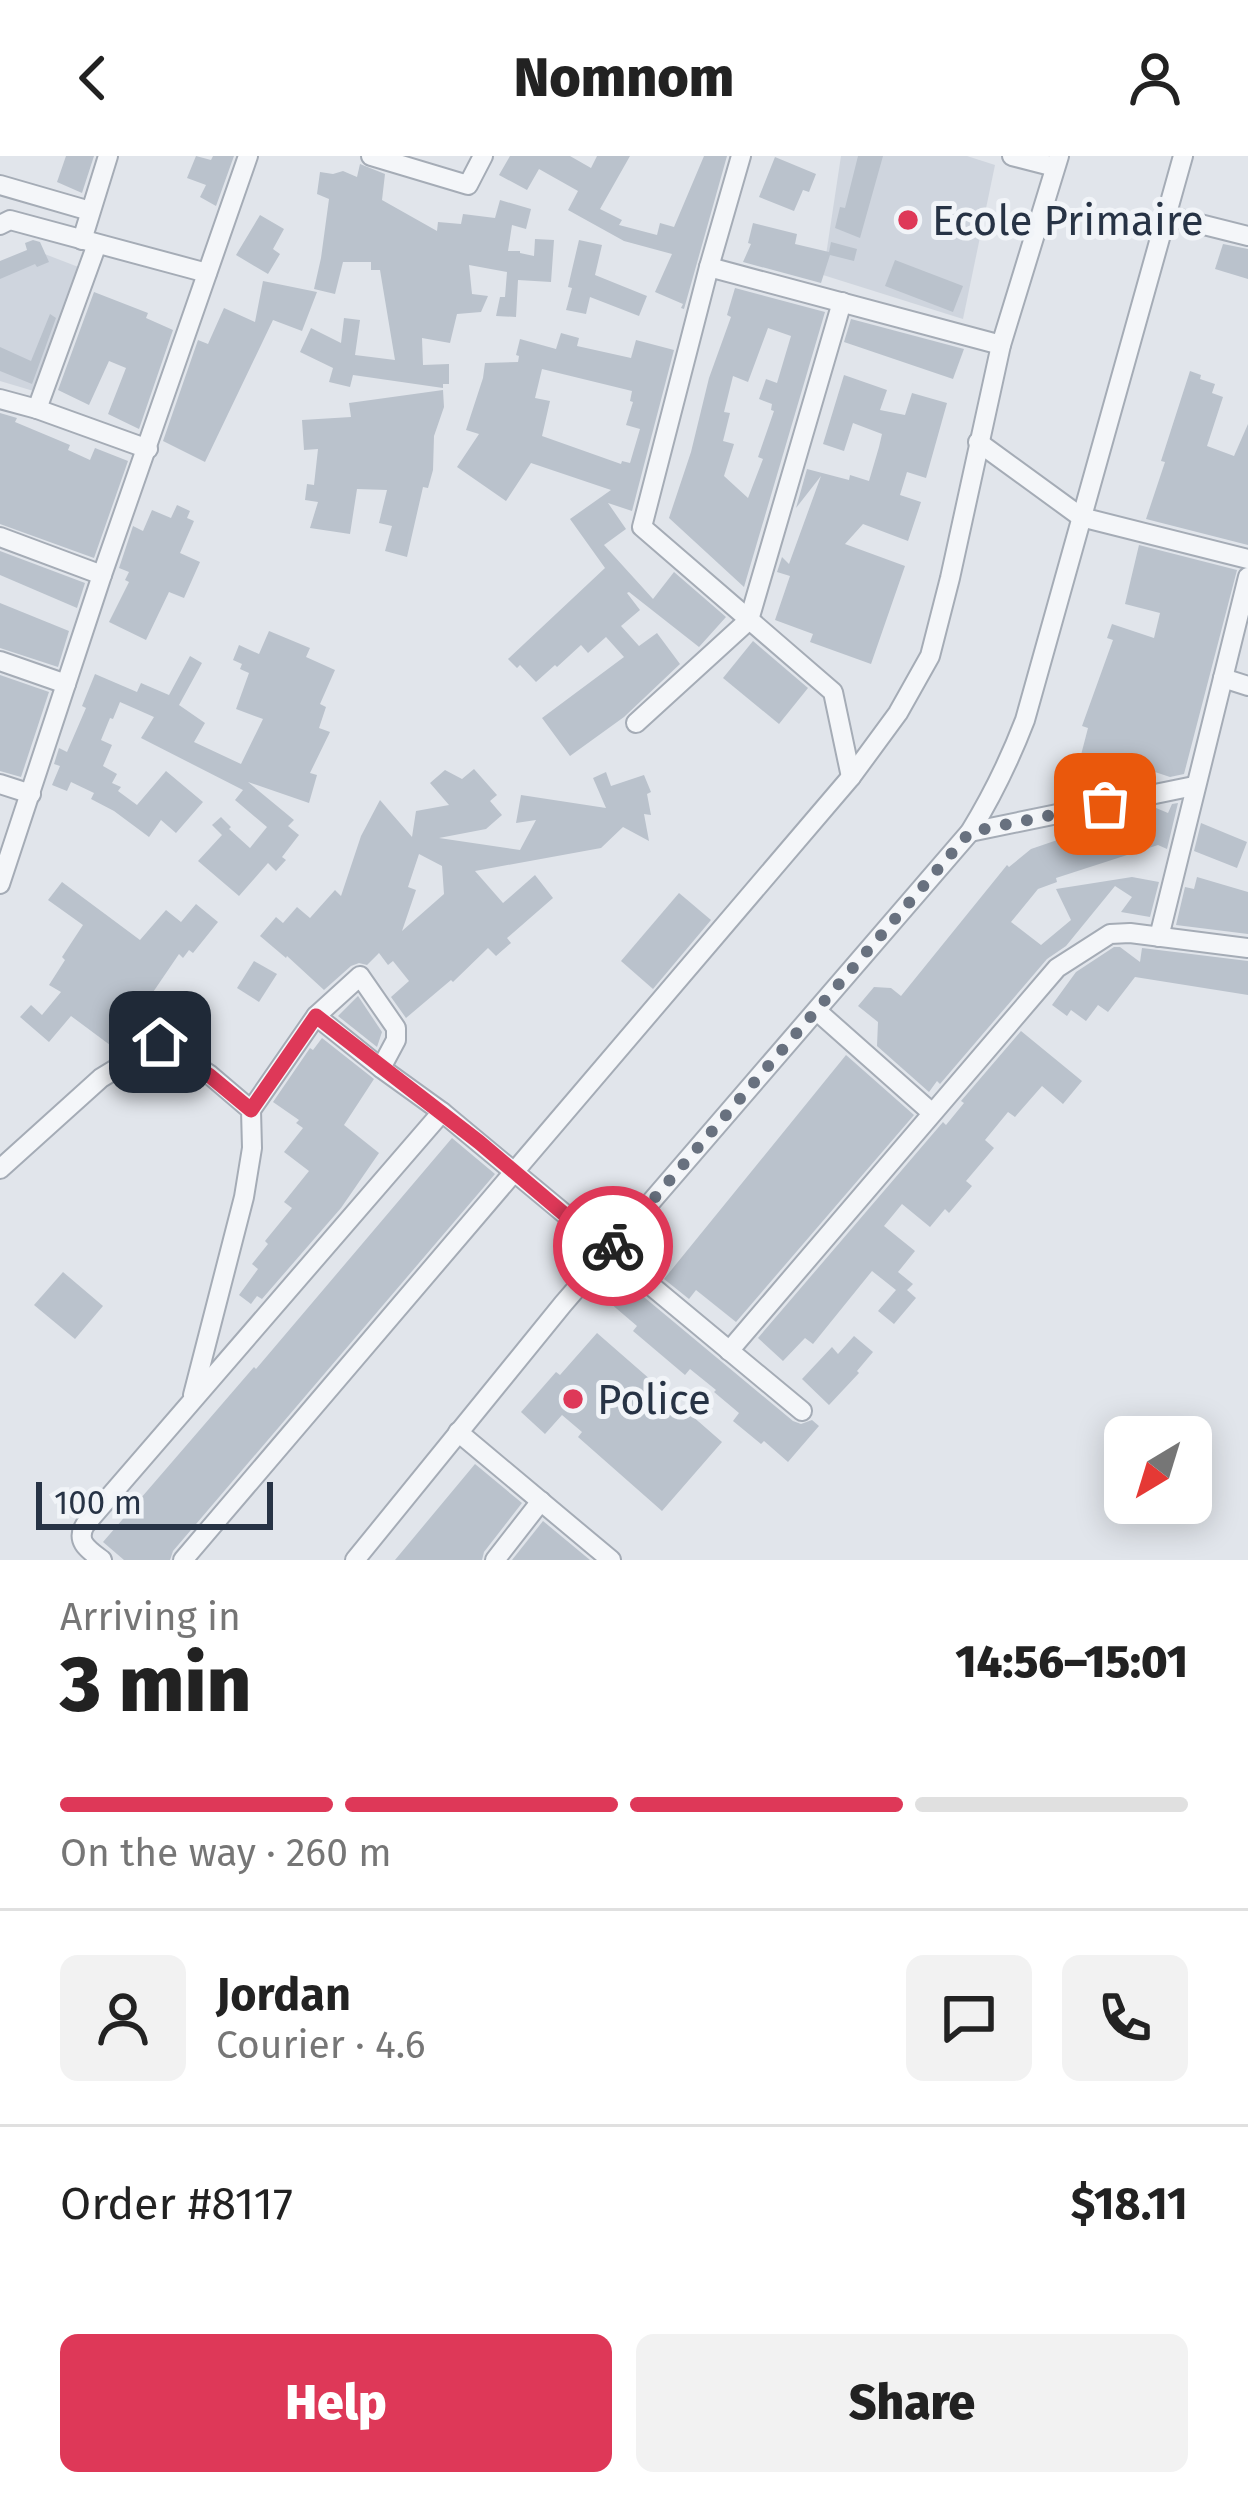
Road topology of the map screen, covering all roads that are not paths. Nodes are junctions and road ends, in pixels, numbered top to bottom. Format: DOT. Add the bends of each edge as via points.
graph roads {
  1 [pos="108,156"];
  2 [pos="248,156"];
  3 [pos="371,156"];
  4 [pos="483,156"];
  5 [pos="741,156"];
  6 [pos="1012,156"];
  7 [pos="1184,156"];
  8 [pos="1057,162"];
  9 [pos="0,185"];
  10 [pos="0,196"];
  11 [pos="90,211"];
  12 [pos="1168,216"];
  13 [pos="5,223"];
  14 [pos="1248,236"];
  15 [pos="89,242"];
  16 [pos="709,267"];
  17 [pos="207,273"];
  18 [pos="842,302"];
  19 [pos="1000,345"];
  20 [pos="0,399"];
  21 [pos="37,409"];
  22 [pos="978,442"];
  23 [pos="148,448"];
  24 [pos="1081,517"];
  25 [pos="0,537"];
  26 [pos="1248,559"];
  27 [pos="102,575"];
  28 [pos="1248,577"];
  29 [pos="749,620"];
  30 [pos="0,661"];
  31 [pos="1223,678"];
  32 [pos="66,684"];
  33 [pos="1248,686"];
  34 [pos="636,723"];
  35 [pos="851,777"];
  36 [pos="0,784"];
  37 [pos="1195,786"];
  38 [pos="31,794"];
  39 [pos="970,832"];
  40 [pos="0,884"];
  41 [pos="1159,937"];
  42 [pos="1248,948"];
  43 [pos="817,1011"];
  44 [pos="316,1016"];
  45 [pos="381,1068"];
  46 [pos="251,1110"];
  47 [pos="442,1112"];
  48 [pos="931,1112"];
  49 [pos="0,1169"];
  50 [pos="516,1172"];
  51 [pos="609,1252"];
  52 [pos="729,1351"];
  53 [pos="192,1400"];
  54 [pos="802,1411"];
  55 [pos="458,1432"];
  56 [pos="541,1501"];
  57 [pos="102,1560"];
  58 [pos="183,1560"];
  59 [pos="355,1560"];
  60 [pos="494,1560"];
  61 [pos="611,1560"];
  1 -- 11 [label="street"];
  2 -- 17 [label="street"];
  3 -- 4 [label="street" via="468,184"];
  5 -- 16 [label="street"];
  6 -- 8 [label="street"];
  7 -- 12 [label="street"];
  8 -- 19 [label="street"];
  9 -- 11 [label="street"];
  10 -- 13 [label="street"];
  11 -- 15 [label="street"];
  12 -- 14 [label="street"];
  12 -- 24 [label="street"];
  13 -- 15 [label="street"];
  15 -- 17 [label="street"];
  15 -- 21 [label="street"];
  16 -- 18 [label="street"];
  16 -- 29 [label="street" via="642,527"];
  17 -- 23 [label="street"];
  18 -- 19 [label="street"];
  18 -- 29 [label="street"];
  19 -- 22 [label="street"];
  20 -- 21 [label="street"];
  21 -- 23 [label="street"];
  22 -- 24 [label="street"];
  22 -- 35 [label="street" via="930,656"];
  23 -- 27 [label="street"];
  24 -- 26 [label="street"];
  24 -- 39 [label="street" via="1025,720"];
  25 -- 27 [label="street"];
  27 -- 32 [label="street"];
  28 -- 31 [label="street"];
  29 -- 34 [label="street"];
  29 -- 35 [label="street" via="833,692"];
  30 -- 32 [label="street"];
  31 -- 33 [label="street"];
  31 -- 37 [label="street"];
  32 -- 38 [label="street"];
  35 -- 50 [label="street"];
  36 -- 38 [label="street"];
  37 -- 39 [label="street"];
  37 -- 41 [label="street"];
  38 -- 40 [label="street"];
  39 -- 43 [label="street"];
  41 -- 42 [label="street"];
  41 -- 48 [label="street" via="1110,934 1057,968"];
  43 -- 48 [label="street"];
  43 -- 51 [label="street"];
  44 -- 45 [label="street"];
  44 -- 45 [label="street" via="360,976 396,1028"];
  44 -- 46 [label="street"];
  45 -- 47 [label="street"];
  46 -- 49 [label="street" via="160,1042 100,1078"];
  46 -- 53 [label="street" via="244,1197"];
  47 -- 50 [label="street"];
  47 -- 53 [label="street"];
  48 -- 52 [label="street"];
  50 -- 51 [label="street"];
  50 -- 58 [label="street"];
  51 -- 52 [label="street"];
  51 -- 55 [label="street"];
  52 -- 54 [label="street"];
  53 -- 57 [label="street" via="80,1533"];
  55 -- 56 [label="street"];
  55 -- 59 [label="street"];
  56 -- 60 [label="street"];
  56 -- 61 [label="street"];
}
